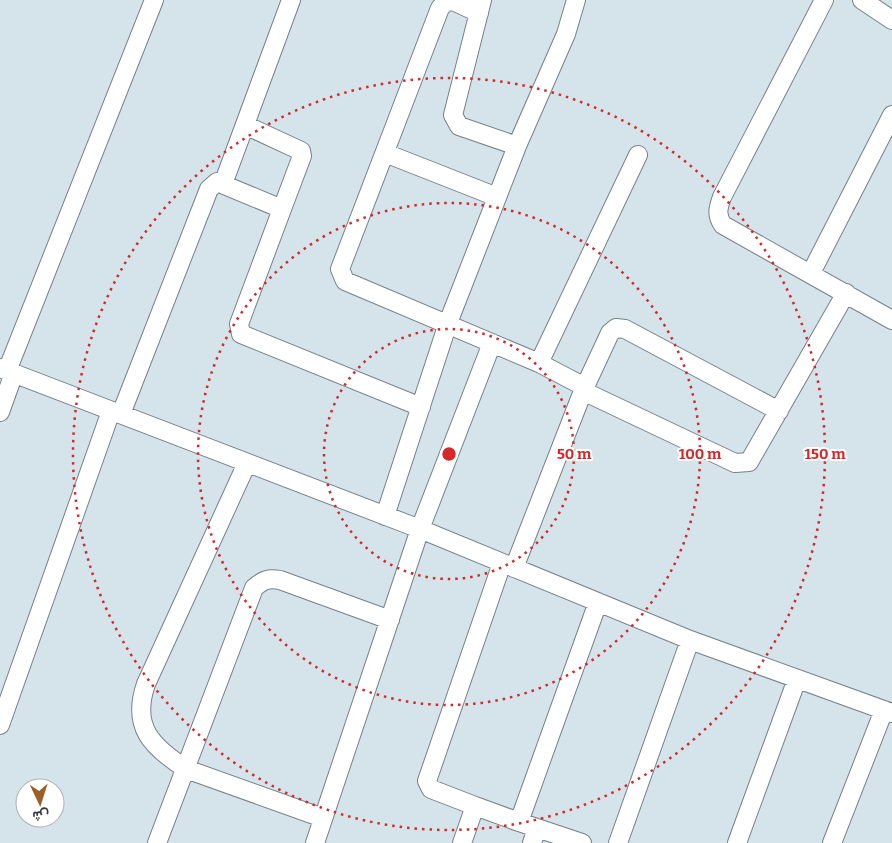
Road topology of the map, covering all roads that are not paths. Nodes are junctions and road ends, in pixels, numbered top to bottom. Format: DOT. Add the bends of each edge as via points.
graph roads {
  1 [pos="154,0"];
  2 [pos="291,0"];
  3 [pos="576,0"];
  4 [pos="824,0"];
  5 [pos="862,0"];
  6 [pos="480,6"];
  7 [pos="892,20"];
  8 [pos="892,115"];
  9 [pos="245,125"];
  10 [pos="517,146"];
  11 [pos="384,153"];
  12 [pos="638,155"];
  13 [pos="223,184"];
  14 [pos="497,197"];
  15 [pos="282,209"];
  16 [pos="811,273"];
  17 [pos="846,293"];
  18 [pos="892,320"];
  19 [pos="448,323"];
  20 [pos="492,343"];
  21 [pos="539,363"];
  22 [pos="7,371"];
  23 [pos="584,389"];
  24 [pos="420,407"];
  25 [pos="779,411"];
  26 [pos="0,412"];
  27 [pos="116,413"];
  28 [pos="247,463"];
  29 [pos="385,516"];
  30 [pos="420,529"];
  31 [pos="508,565"];
  32 [pos="598,602"];
  33 [pos="390,620"];
  34 [pos="690,640"];
  35 [pos="797,678"];
  36 [pos="888,711"];
  37 [pos="0,725"];
  38 [pos="186,769"];
  39 [pos="475,806"];
  40 [pos="323,818"];
  41 [pos="519,822"];
  42 [pos="534,835"];
  43 [pos="157,843"];
  44 [pos="315,843"];
  45 [pos="462,843"];
  46 [pos="582,843"];
  47 [pos="618,843"];
  48 [pos="737,843"];
  49 [pos="832,843"];
  1 -- 22 [label="street"];
  2 -- 9 [label="street"];
  3 -- 10 [label="street" via="566,34"];
  4 -- 16 [label="street" via="717,211 723,225"];
  5 -- 7 [label="street"];
  6 -- 10 [label="street" via="454,120 459,126"];
  6 -- 11 [label="street" via="453,1 440,8"];
  8 -- 16 [label="street"];
  9 -- 13 [label="street"];
  9 -- 15 [label="street" via="301,151 302,156"];
  10 -- 14 [label="street"];
  11 -- 14 [label="street"];
  11 -- 19 [label="street" via="340,274 345,281"];
  12 -- 21 [label="street"];
  13 -- 15 [label="street"];
  13 -- 27 [label="street" via="214,183 209,189"];
  14 -- 19 [label="street"];
  15 -- 24 [label="street" via="239,324 241,334"];
  16 -- 17 [label="street"];
  17 -- 18 [label="street"];
  17 -- 25 [label="street"];
  19 -- 20 [label="street"];
  19 -- 24 [label="street"];
  20 -- 21 [label="street"];
  20 -- 30 [label="street"];
  21 -- 23 [label="street"];
  22 -- 26 [label="street"];
  22 -- 27 [label="street"];
  23 -- 25 [label="street" via="735,463 744,464 752,458"];
  23 -- 25 [label="street" via="610,333 619,327"];
  23 -- 31 [label="street"];
  24 -- 29 [label="street"];
  27 -- 28 [label="street"];
  27 -- 37 [label="street"];
  28 -- 29 [label="street"];
  28 -- 38 [label="street" via="141,697 142,725 148,735 170,759"];
  29 -- 30 [label="street"];
  30 -- 31 [label="street"];
  30 -- 33 [label="street"];
  31 -- 32 [label="street"];
  31 -- 39 [label="street" via="427,781 431,789"];
  32 -- 34 [label="street"];
  32 -- 41 [label="street"];
  33 -- 38 [label="street" via="280,580 269,578 261,581 254,588"];
  33 -- 40 [label="street"];
  34 -- 35 [label="street"];
  34 -- 47 [label="street"];
  35 -- 36 [label="street"];
  35 -- 48 [label="street"];
  36 -- 49 [label="street"];
  38 -- 40 [label="street"];
  38 -- 43 [label="street"];
  39 -- 41 [label="street"];
  39 -- 45 [label="street"];
  40 -- 44 [label="street"];
  41 -- 42 [label="street"];
  42 -- 46 [label="street"];
}
